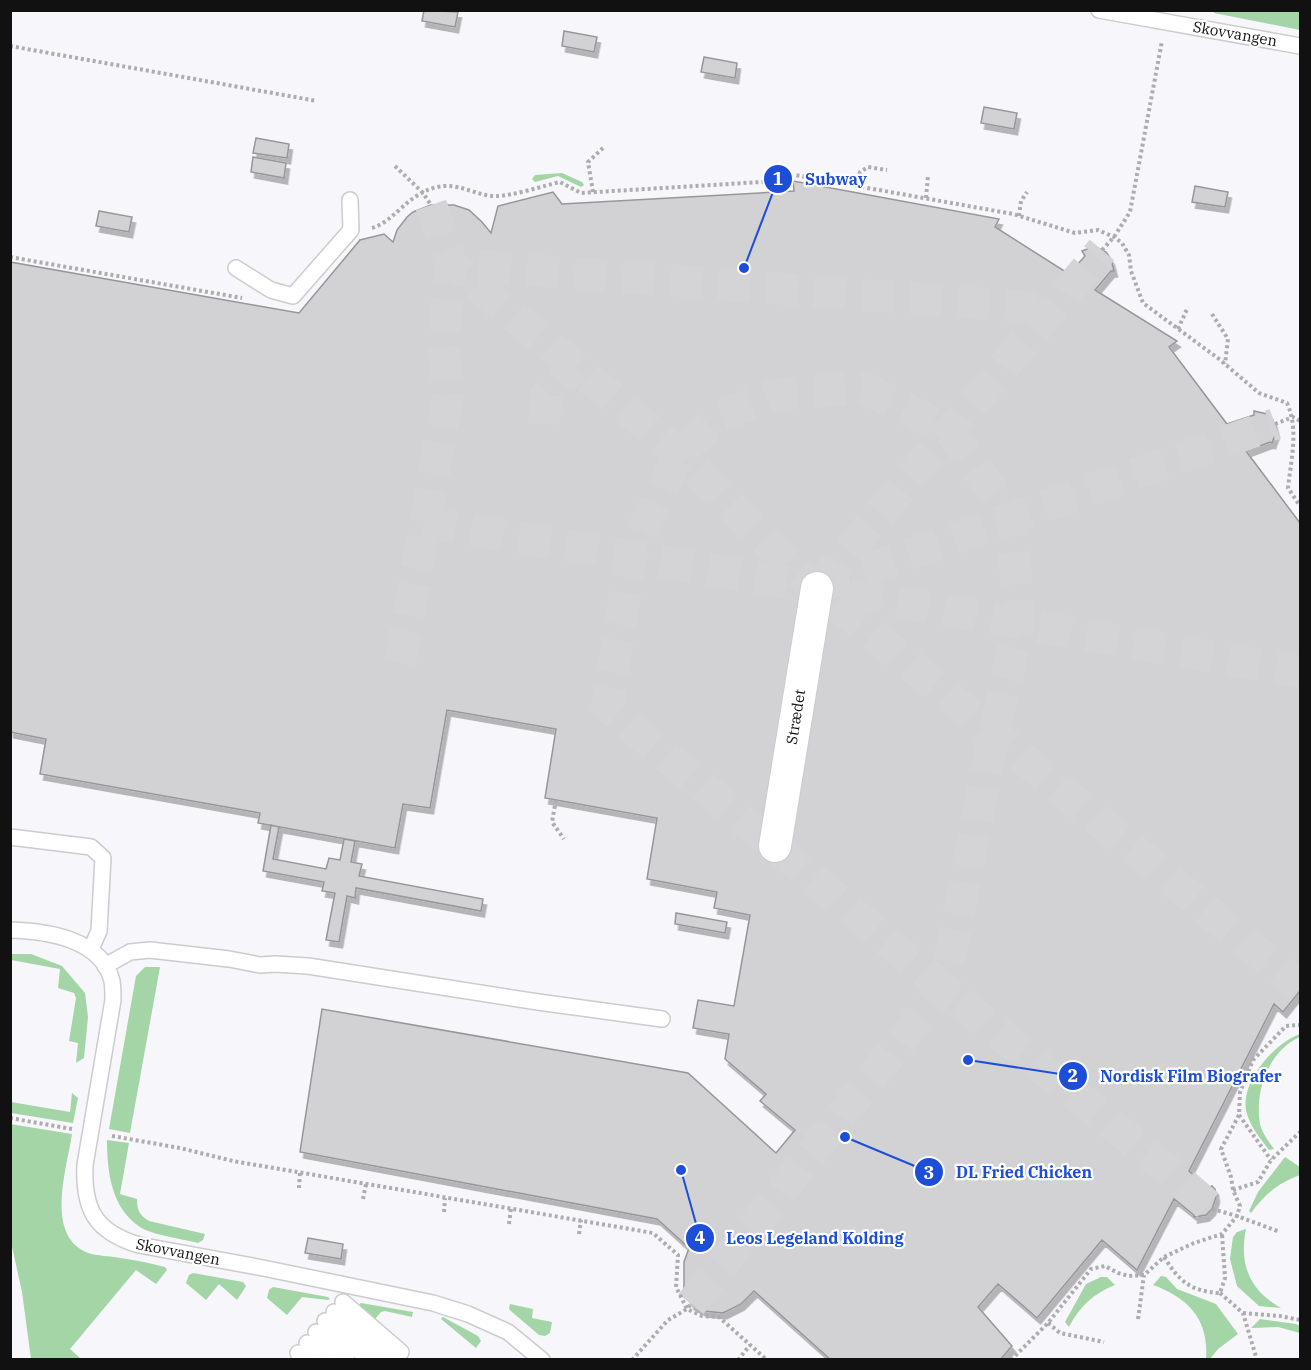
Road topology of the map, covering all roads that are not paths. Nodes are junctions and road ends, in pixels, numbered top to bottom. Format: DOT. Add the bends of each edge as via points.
graph roads {
  1 [pos="1100,10"];
  2 [pos="1300,46"];
  3 [pos="350,200"];
  4 [pos="236,268"];
  5 [pos="817,588"];
  6 [pos="10,837"];
  7 [pos="775,846"];
  8 [pos="10,930"];
  9 [pos="91,950"];
  10 [pos="105,966"];
  11 [pos="662,1019"];
  12 [pos="318,1332"];
  13 [pos="395,1356"];
  14 [pos="326,1359"];
  15 [pos="347,1359"];
  16 [pos="369,1359"];
  17 [pos="542,1359"];
  1 -- 2 [label="lane, Skovvangen"];
  3 -- 4 [label="lane" via="351,230 293,296 271,290"];
  5 -- 7 [label="street, Strædet"];
  6 -- 9 [label="lane" via="91,847 103,858 99,930"];
  8 -- 9 [label="lane, Skovvangen" via="48,934"];
  9 -- 10 [label="lane, Skovvangen"];
  10 -- 11 [label="lane" via="130,952 150,950 260,965 308,966"];
  10 -- 17 [label="lane, Skovvangen" via="112,981 113,1000 84,1185 95,1220 109,1233 139,1245 433,1303 508,1332"];
  12 -- 13 [label="lane"];
  12 -- 14 [label="lane"];
  12 -- 15 [label="lane"];
  12 -- 16 [label="lane"];
}
